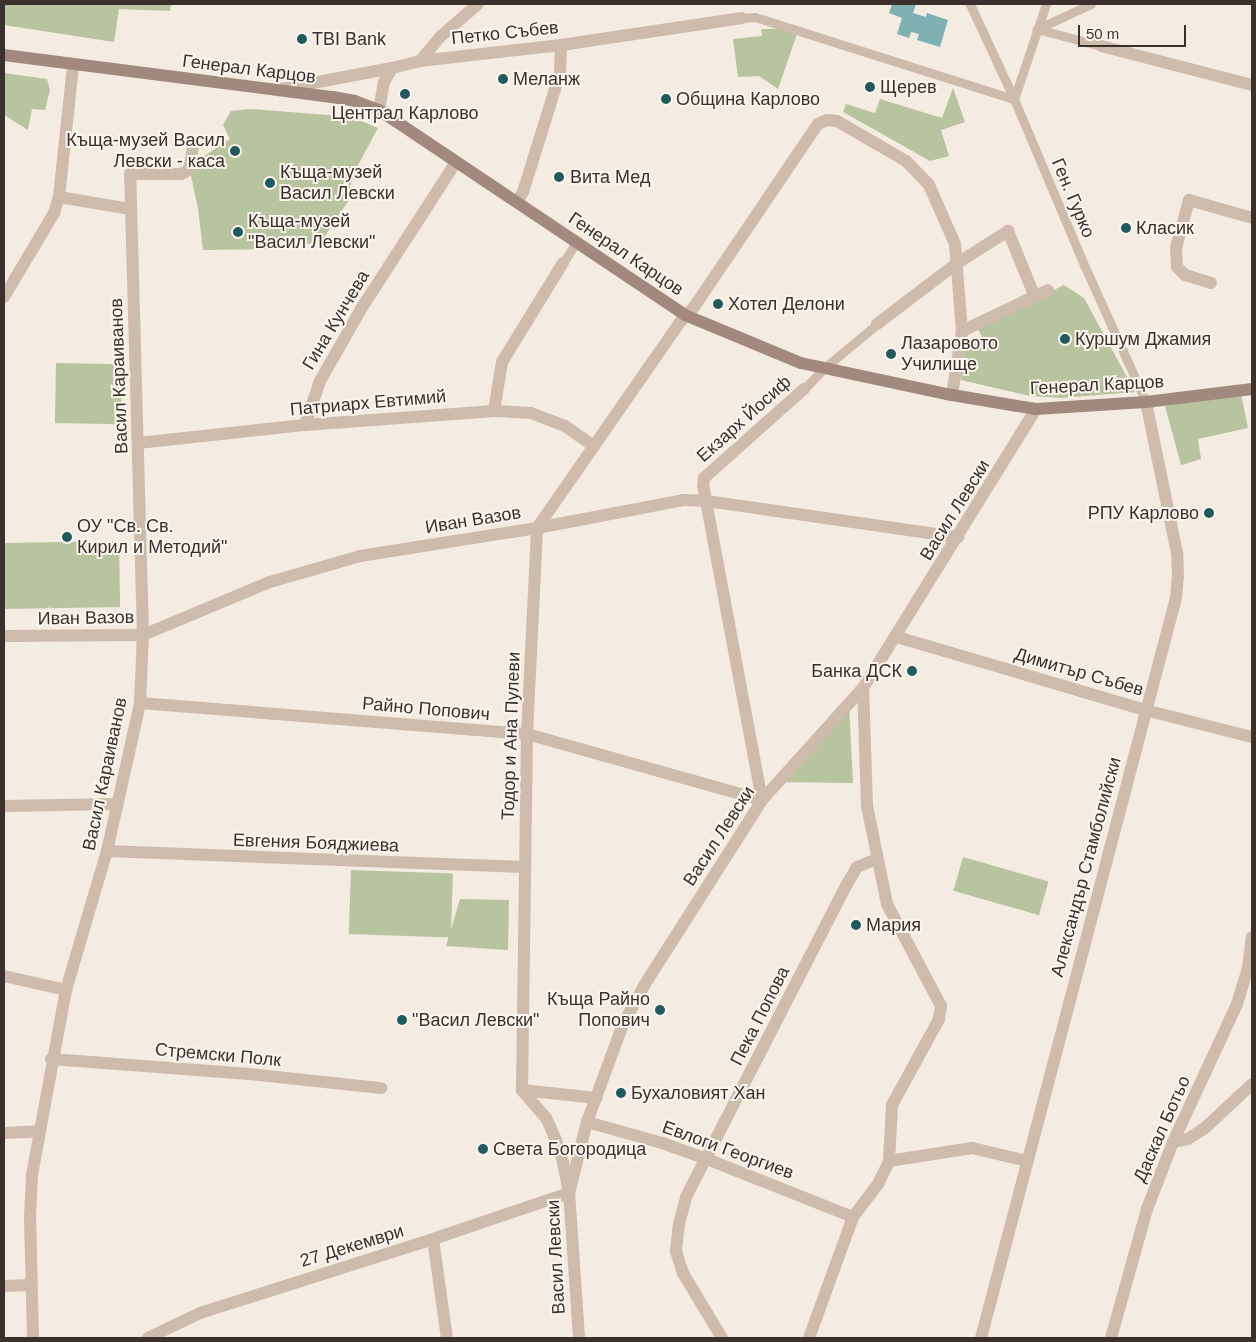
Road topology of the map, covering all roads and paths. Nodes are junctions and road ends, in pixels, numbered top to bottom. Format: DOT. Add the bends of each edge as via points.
graph roads {
  1 [pos="478,4"];
  2 [pos="970,4"];
  3 [pos="1046,4"];
  4 [pos="1091,4"];
  5 [pos="742,18"];
  6 [pos="1037,29"];
  7 [pos="562,45"];
  8 [pos="1101,46"];
  9 [pos="4,55"];
  10 [pos="420,61"];
  11 [pos="73,65"];
  12 [pos="392,68"];
  13 [pos="1252,85"];
  14 [pos="274,90"];
  15 [pos="1014,99"];
  16 [pos="379,110"];
  17 [pos="193,148"];
  18 [pos="456,162"];
  19 [pos="59,196"];
  20 [pos="517,202"];
  21 [pos="131,209"];
  22 [pos="1252,218"];
  23 [pos="576,242"];
  24 [pos="563,263"];
  25 [pos="956,264"];
  26 [pos="1211,283"];
  27 [pos="1048,290"];
  28 [pos="4,297"];
  29 [pos="1035,297"];
  30 [pos="685,315"];
  31 [pos="877,324"];
  32 [pos="962,331"];
  33 [pos="823,369"];
  34 [pos="804,389"];
  35 [pos="1252,389"];
  36 [pos="952,395"];
  37 [pos="1146,402"];
  38 [pos="1036,409"];
  39 [pos="494,411"];
  40 [pos="305,425"];
  41 [pos="138,443"];
  42 [pos="594,446"];
  43 [pos="707,501"];
  44 [pos="537,528"];
  45 [pos="958,537"];
  46 [pos="143,635"];
  47 [pos="4,636"];
  48 [pos="897,637"];
  49 [pos="863,688"];
  50 [pos="140,703"];
  51 [pos="1145,710"];
  52 [pos="527,734"];
  53 [pos="1252,737"];
  54 [pos="762,800"];
  55 [pos="118,804"];
  56 [pos="4,806"];
  57 [pos="107,851"];
  58 [pos="877,859"];
  59 [pos="524,868"];
  60 [pos="1252,937"];
  61 [pos="4,976"];
  62 [pos="66,990"];
  63 [pos="51,1059"];
  64 [pos="1252,1084"];
  65 [pos="381,1088"];
  66 [pos="522,1090"];
  67 [pos="597,1098"];
  68 [pos="587,1122"];
  69 [pos="39,1131"];
  70 [pos="4,1133"];
  71 [pos="1173,1142"];
  72 [pos="707,1159"];
  73 [pos="889,1161"];
  74 [pos="1027,1161"];
  75 [pos="569,1193"];
  76 [pos="854,1217"];
  77 [pos="433,1239"];
  78 [pos="31,1285"];
  79 [pos="4,1286"];
  80 [pos="33,1338"];
  81 [pos="148,1338"];
  82 [pos="447,1338"];
  83 [pos="579,1338"];
  84 [pos="722,1338"];
  85 [pos="809,1338"];
  86 [pos="981,1338"];
  87 [pos="1111,1338"];
  1 -- 10 [label="street" via="440,37"];
  2 -- 15 [label="street, Ген. Гурко"];
  3 -- 6 [label="street"];
  4 -- 6 [label="street"];
  5 -- 7 [label="street, Петко Събев"];
  5 -- 15 [label="street" via="761,19"];
  6 -- 8 [label="street"];
  6 -- 15 [label="street"];
  7 -- 10 [label="street, Петко Събев"];
  7 -- 20 [label="street" via="560,73 523,192"];
  8 -- 13 [label="street"];
  9 -- 11 [label="main road, Генерал Карцов"];
  10 -- 12 [label="street, Петко Събев"];
  11 -- 14 [label="main road, Генерал Карцов"];
  11 -- 19 [label="street"];
  12 -- 14 [label="street, Петко Събев"];
  12 -- 16 [label="street" via="384,82"];
  14 -- 16 [label="main road, Генерал Карцов" via="355,101"];
  15 -- 37 [label="street, Ген. Гурко"];
  16 -- 18 [label="main road, Генерал Карцов"];
  17 -- 21 [label="street, Васил Караиванов" via="190,166 181,174 130,174"];
  18 -- 20 [label="main road, Генерал Карцов"];
  18 -- 40 [label="street, Гина Кунчева" via="320,381"];
  19 -- 21 [label="street"];
  19 -- 28 [label="street" via="54,213"];
  20 -- 23 [label="main road, Генерал Карцов"];
  21 -- 41 [label="street, Васил Караиванов"];
  22 -- 26 [label="street" via="1189,200 1176,248 1177,267 1185,275"];
  23 -- 24 [label="street"];
  23 -- 30 [label="main road, Генерал Карцов"];
  24 -- 39 [label="street" via="502,362"];
  25 -- 29 [label="street, Екзарх Йосиф" via="1008,231"];
  25 -- 30 [label="street" via="955,244 929,185 906,161 837,121 827,120 818,124"];
  25 -- 31 [label="street, Екзарх Йосиф"];
  25 -- 32 [label="street"];
  27 -- 29 [label="street"];
  29 -- 32 [label="street"];
  30 -- 33 [label="main road, Генерал Карцов" via="771,352"];
  30 -- 42 [label="street"];
  31 -- 33 [label="street, Екзарх Йосиф"];
  32 -- 36 [label="street"];
  33 -- 34 [label="street, Екзарх Йосиф"];
  33 -- 36 [label="main road, Генерал Карцов"];
  34 -- 43 [label="street, Екзарх Йосиф" via="704,478"];
  35 -- 37 [label="main road, Генерал Карцов"];
  36 -- 38 [label="main road, Генерал Карцов"];
  37 -- 38 [label="main road, Генерал Карцов"];
  37 -- 51 [label="street, Александър Стамболийски" via="1177,553 1178,576 1176,598"];
  38 -- 45 [label="street, Васил Левски"];
  39 -- 40 [label="street, Патриарх Евтимий"];
  39 -- 42 [label="street, Патриарх Евтимий" via="531,414 565,426"];
  40 -- 41 [label="street, Патриарх Евтимий"];
  41 -- 46 [label="street, Васил Караиванов"];
  42 -- 44 [label="street"];
  43 -- 44 [label="street, Иван Вазов" via="684,500"];
  43 -- 45 [label="street, Иван Вазов"];
  43 -- 54 [label="street, Екзарх Йосиф"];
  44 -- 46 [label="street, Иван Вазов" via="360,556 270,582"];
  44 -- 52 [label="street, Тодор и Ана Пулеви"];
  45 -- 48 [label="street, Васил Левски"];
  46 -- 47 [label="street, Иван Вазов"];
  46 -- 50 [label="street, Васил Караиванов"];
  48 -- 49 [label="street, Васил Левски"];
  48 -- 51 [label="street, Димитър Събев"];
  49 -- 54 [label="street, Васил Левски"];
  49 -- 58 [label="street" via="867,799"];
  50 -- 52 [label="street, Райно Попович"];
  50 -- 55 [label="street, Васил Караиванов"];
  51 -- 53 [label="street, Димитър Събев"];
  51 -- 74 [label="street, Александър Стамболийски"];
  52 -- 54 [label="street, Райно Попович"];
  52 -- 59 [label="street, Тодор и Ана Пулеви"];
  54 -- 67 [label="street, Васил Левски" via="644,984 623,1024"];
  55 -- 56 [label="street"];
  55 -- 57 [label="street, Васил Караиванов"];
  57 -- 59 [label="street, Евгения Бояджиева"];
  57 -- 62 [label="street, Васил Караиванов"];
  58 -- 72 [label="street, Пека Попова" via="857,867 846,886"];
  58 -- 73 [label="street" via="887,904 942,1006 939,1019 892,1105"];
  59 -- 66 [label="street, Тодор и Ана Пулеви"];
  60 -- 71 [label="street, Даскал Ботьо" via="1248,968 1237,1004"];
  61 -- 62 [label="street"];
  62 -- 63 [label="street, Васил Караиванов"];
  63 -- 65 [label="street, Стремски Полк"];
  63 -- 69 [label="street, Васил Караиванов"];
  64 -- 71 [label="street" via="1205,1128 1188,1139"];
  66 -- 67 [label="street"];
  66 -- 75 [label="street" via="546,1118 563,1162"];
  67 -- 68 [label="street, Васил Левски"];
  68 -- 72 [label="street, Евлоги Георгиев"];
  68 -- 75 [label="street, Васил Левски"];
  69 -- 70 [label="street"];
  69 -- 78 [label="street, Васил Караиванов" via="31,1184"];
  71 -- 87 [label="street, Даскал Ботьо" via="1147,1208"];
  72 -- 76 [label="street, Евлоги Георгиев"];
  72 -- 84 [label="street, Пека Попова" via="686,1196 676,1251 683,1273"];
  73 -- 74 [label="street" via="972,1148"];
  73 -- 76 [label="street" via="878,1184"];
  74 -- 86 [label="street, Александър Стамболийски"];
  75 -- 77 [label="street, 27 Декември"];
  75 -- 83 [label="street, Васил Левски"];
  76 -- 85 [label="street"];
  77 -- 81 [label="street, 27 Декември" via="200,1313"];
  77 -- 82 [label="street"];
  78 -- 79 [label="street"];
  78 -- 80 [label="street, Васил Караиванов"];
}
